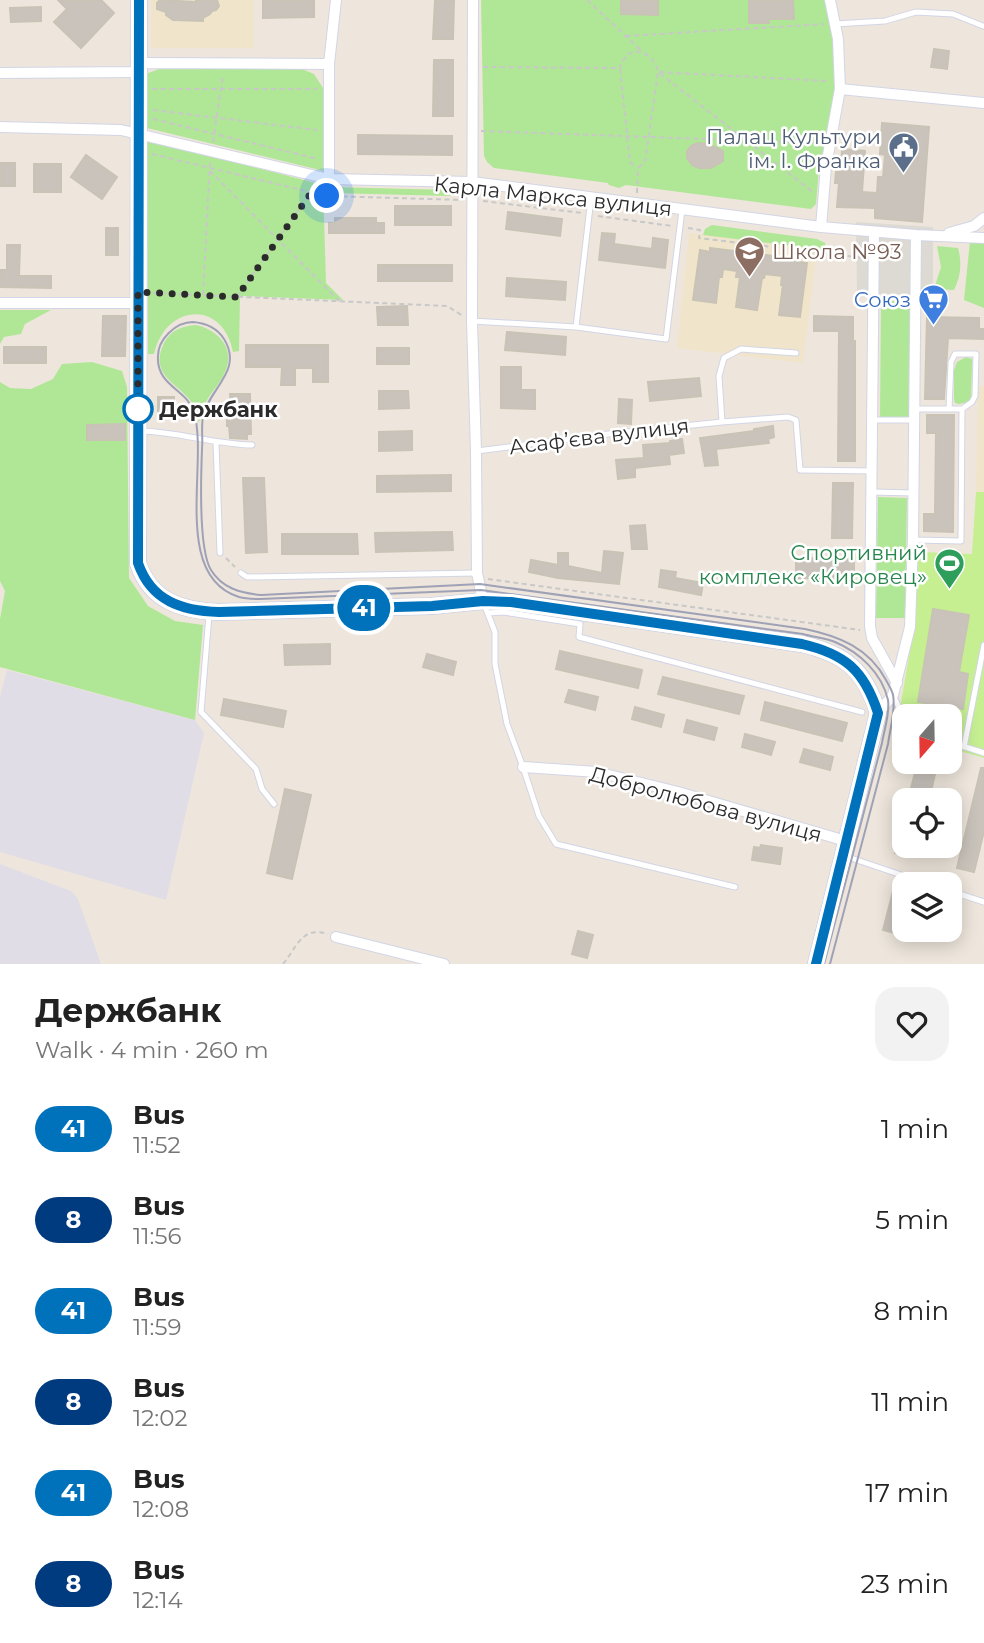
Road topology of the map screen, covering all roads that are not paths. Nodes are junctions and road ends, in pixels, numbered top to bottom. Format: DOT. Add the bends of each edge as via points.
graph roads {
  1 [pos="139,0"];
  2 [pos="336,0"];
  3 [pos="473,0"];
  4 [pos="830,0"];
  5 [pos="835,24"];
  6 [pos="982,26"];
  7 [pos="329,64"];
  8 [pos="139,67"];
  9 [pos="0,73"];
  10 [pos="840,85"];
  11 [pos="984,103"];
  12 [pos="0,127"];
  13 [pos="140,134"];
  14 [pos="323,178"];
  15 [pos="472,182"];
  16 [pos="591,198"];
  17 [pos="682,210"];
  18 [pos="984,218"];
  19 [pos="821,227"];
  20 [pos="874,232"];
  21 [pos="916,235"];
  22 [pos="938,236"];
  23 [pos="984,238"];
  24 [pos="138,298"];
  25 [pos="0,303"];
  26 [pos="472,321"];
  27 [pos="576,327"];
  28 [pos="796,353"];
  29 [pos="975,354"];
  30 [pos="984,354"];
  31 [pos="949,409"];
  32 [pos="962,409"];
  33 [pos="915,414"];
  34 [pos="873,420"];
  35 [pos="722,422"];
  36 [pos="138,431"];
  37 [pos="216,443"];
  38 [pos="252,445"];
  39 [pos="476,452"];
  40 [pos="873,471"];
  41 [pos="872,492"];
  42 [pos="914,492"];
  43 [pos="913,540"];
  44 [pos="220,553"];
  45 [pos="241,573"];
  46 [pos="477,573"];
  47 [pos="486,607"];
  48 [pos="209,612"];
  49 [pos="984,645"];
  50 [pos="897,682"];
  51 [pos="893,695"];
  52 [pos="898,704"];
  53 [pos="870,712"];
  54 [pos="964,747"];
  55 [pos="984,753"];
  56 [pos="523,767"];
  57 [pos="274,804"];
  58 [pos="844,848"];
  59 [pos="900,872"];
  60 [pos="735,887"];
  61 [pos="962,895"];
  62 [pos="984,902"];
  63 [pos="336,937"];
  64 [pos="444,964"];
  65 [pos="816,964"];
  1 -- 8 [label="main road"];
  2 -- 7 [label="street"];
  3 -- 15 [label="street"];
  4 -- 5 [label="street"];
  5 -- 6 [label="lane" via="885,21 916,12 953,14"];
  5 -- 10 [label="street"];
  7 -- 8 [label="street"];
  7 -- 14 [label="street" via="329,162"];
  8 -- 9 [label="street"];
  8 -- 13 [label="main road"];
  10 -- 11 [label="street"];
  10 -- 19 [label="street"];
  12 -- 13 [label="street, Карла Маркса вулиця"];
  13 -- 14 [label="street, Карла Маркса вулиця"];
  13 -- 24 [label="main road"];
  14 -- 15 [label="street, Карла Маркса вулиця"];
  15 -- 16 [label="street, Карла Маркса вулиця"];
  15 -- 26 [label="street"];
  16 -- 17 [label="street, Карла Маркса вулиця"];
  16 -- 27 [label="lane"];
  17 -- 19 [label="street, Карла Маркса вулиця"];
  17 -- 27 [label="lane" via="667,339"];
  18 -- 22 [label="street" via="974,226"];
  19 -- 20 [label="street, Карла Маркса вулиця"];
  20 -- 21 [label="street, Карла Маркса вулиця"];
  20 -- 34 [label="street"];
  21 -- 22 [label="street, Карла Маркса вулиця"];
  21 -- 33 [label="street"];
  22 -- 23 [label="street, Карла Маркса вулиця"];
  24 -- 25 [label="street"];
  24 -- 36 [label="main road"];
  26 -- 27 [label="lane"];
  26 -- 39 [label="street"];
  28 -- 35 [label="lane" via="741,349 724,358 719,376"];
  29 -- 30 [label="lane"];
  29 -- 31 [label="lane" via="955,354 951,362"];
  29 -- 32 [label="lane" via="975,396"];
  31 -- 32 [label="lane"];
  31 -- 33 [label="lane"];
  32 -- 43 [label="lane" via="961,541"];
  33 -- 34 [label="lane"];
  33 -- 42 [label="street"];
  34 -- 40 [label="street"];
  35 -- 39 [label="lane, Асаф’єва вулиця"];
  35 -- 40 [label="lane, Асаф’єва вулиця" via="788,417 796,420 800,470"];
  36 -- 37 [label="lane"];
  36 -- 48 [label="main road" via="138,563 142,574 166,600"];
  37 -- 38 [label="lane"];
  37 -- 44 [label="lane"];
  39 -- 46 [label="street"];
  40 -- 41 [label="street"];
  41 -- 42 [label="lane"];
  41 -- 50 [label="street" via="870,626"];
  42 -- 43 [label="street"];
  43 -- 50 [label="street" via="910,627"];
  45 -- 46 [label="lane" via="247,578"];
  46 -- 47 [label="street"];
  47 -- 48 [label="main road"];
  47 -- 53 [label="lane" via="580,624 579,637"];
  47 -- 53 [label="main road" via="525,604 821,648 853,665 869,688"];
  47 -- 56 [label="lane" via="495,632 495,664 507,724"];
  48 -- 57 [label="lane" via="201,712 256,769 262,789"];
  49 -- 54 [label="lane"];
  50 -- 51 [label="street"];
  51 -- 52 [label="lane"];
  51 -- 53 [label="street"];
  53 -- 58 [label="main road"];
  54 -- 55 [label="lane"];
  56 -- 58 [label="street, Добролюбова вулиця" via="597,772 678,792"];
  56 -- 60 [label="lane" via="539,816 556,844"];
  58 -- 59 [label="lane"];
  58 -- 65 [label="main road"];
  61 -- 62 [label="lane"];
  63 -- 64 [label="street"];
}
